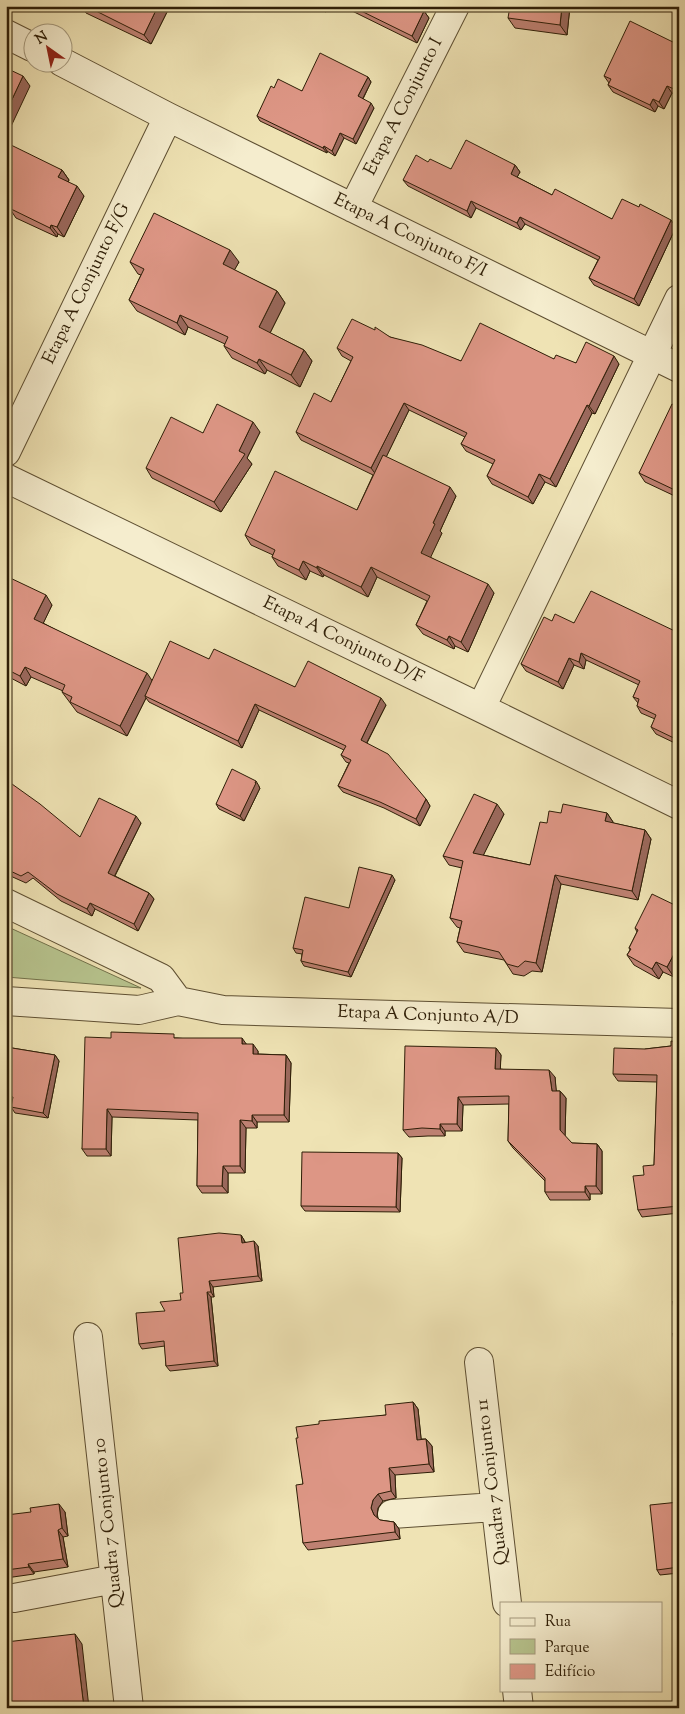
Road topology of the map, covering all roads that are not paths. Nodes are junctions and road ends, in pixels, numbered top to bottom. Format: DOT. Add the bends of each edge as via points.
graph roads {
  1 [pos="455,6"];
  2 [pos="6,34"];
  3 [pos="22,42"];
  4 [pos="72,67"];
  5 [pos="168,117"];
  6 [pos="352,208"];
  7 [pos="679,300"];
  8 [pos="653,355"];
  9 [pos="679,368"];
  10 [pos="6,452"];
  11 [pos="6,478"];
  12 [pos="482,708"];
  13 [pos="679,805"];
  14 [pos="6,903"];
  15 [pos="6,1001"];
  16 [pos="178,1001"];
  17 [pos="679,1023"];
  18 [pos="88,1337"];
  19 [pos="479,1362"];
  20 [pos="495,1507"];
  21 [pos="392,1514"];
  22 [pos="115,1579"];
  23 [pos="14,1598"];
  24 [pos="507,1602"];
  25 [pos="517,1692"];
  26 [pos="129,1708"];
  27 [pos="520,1708"];
  1 -- 6 [label="street, Etapa A Conjunto I"];
  2 -- 3 [label="street"];
  4 -- 5 [label="street, Etapa A Conjunto F/I"];
  5 -- 6 [label="street, Etapa A Conjunto F/I"];
  5 -- 10 [label="street, Etapa A Conjunto F/G"];
  6 -- 8 [label="street, Etapa A Conjunto F/I"];
  7 -- 8 [label="street"];
  8 -- 9 [label="street, Etapa A Conjunto F/I"];
  8 -- 12 [label="street"];
  11 -- 12 [label="street, Etapa A Conjunto D/F"];
  12 -- 13 [label="street, Etapa A Conjunto D/F"];
  14 -- 16 [label="street" via="161,978"];
  15 -- 16 [label="street" via="139,1010"];
  16 -- 17 [label="street, Etapa A Conjunto A/D" via="223,1010"];
  18 -- 22 [label="street, Quadra 7 Conjunto 10"];
  19 -- 20 [label="street, Quadra 7 Conjunto 11"];
  20 -- 21 [label="street"];
  20 -- 24 [label="street, Quadra 7 Conjunto 11"];
  22 -- 23 [label="street"];
  22 -- 26 [label="street, Quadra 7 Conjunto 10"];
  25 -- 27 [label="street"];
}
